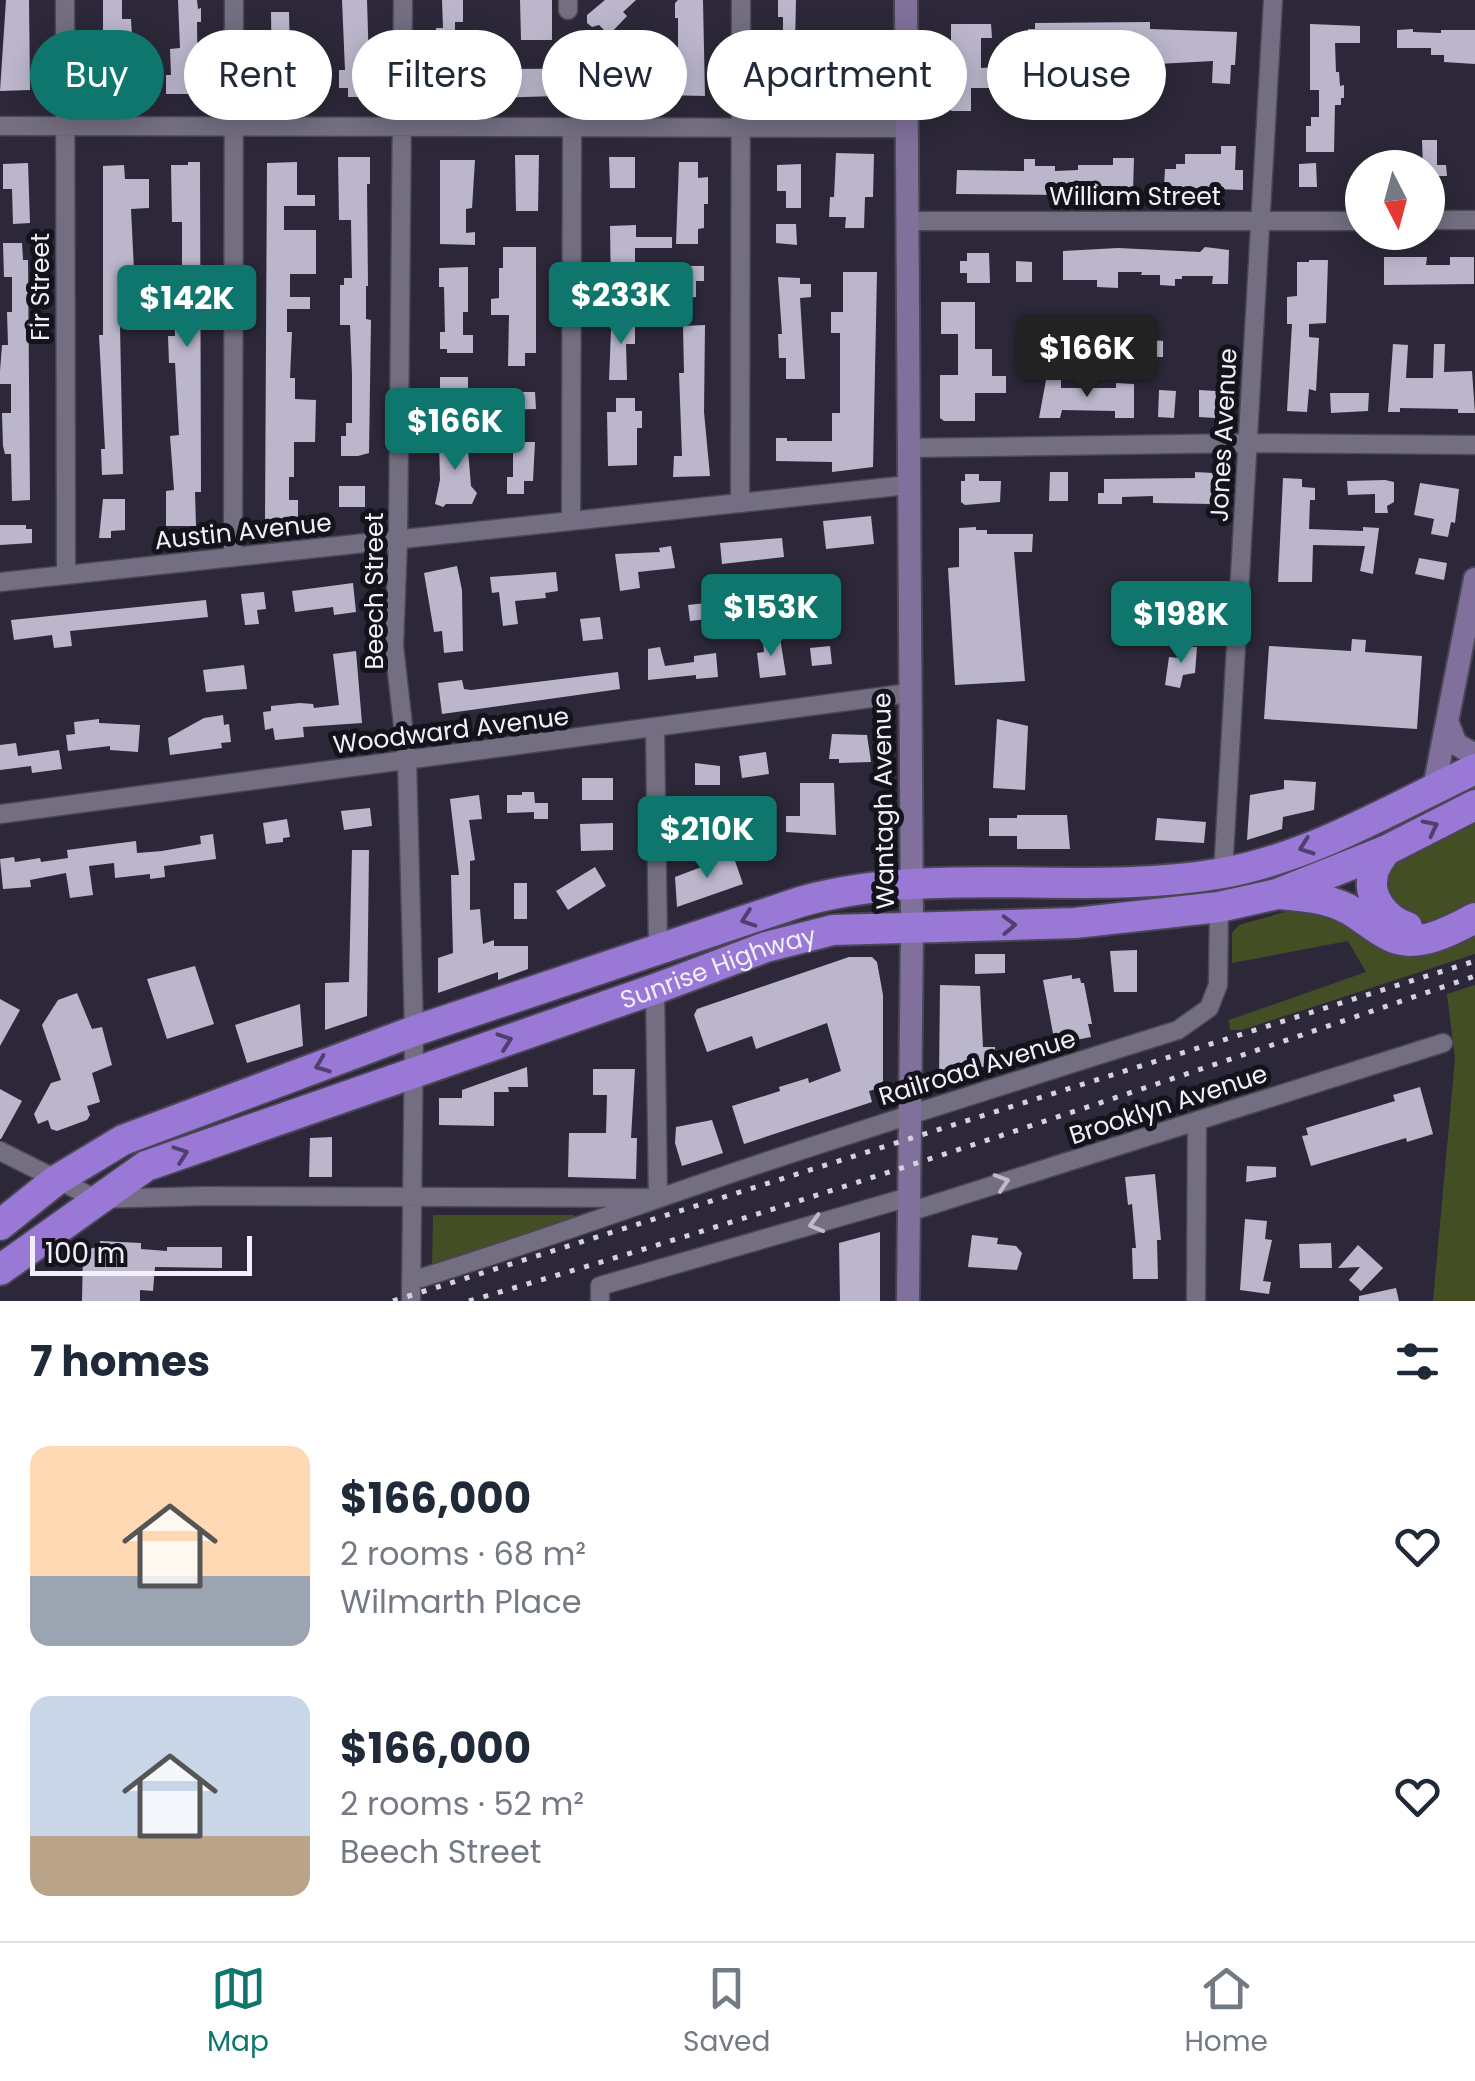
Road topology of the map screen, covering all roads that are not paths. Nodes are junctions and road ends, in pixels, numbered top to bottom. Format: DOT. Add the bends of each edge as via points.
graph roads {
  1 [pos="65,0"];
  2 [pos="234,0"];
  3 [pos="403,0"];
  4 [pos="741,0"];
  5 [pos="906,0"];
  6 [pos="1274,0"];
  7 [pos="0,126"];
  8 [pos="65,126"];
  9 [pos="234,126"];
  10 [pos="403,126"];
  11 [pos="572,127"];
  12 [pos="741,127"];
  13 [pos="907,128"];
  14 [pos="1345,220"];
  15 [pos="1445,220"];
  16 [pos="1475,220"];
  17 [pos="907,221"];
  18 [pos="1260,221"];
  19 [pos="1247,442"];
  20 [pos="1475,445"];
  21 [pos="908,448"];
  22 [pos="908,486"];
  23 [pos="740,502"];
  24 [pos="571,520"];
  25 [pos="398,539"];
  26 [pos="233,557"];
  27 [pos="66,575"];
  28 [pos="1475,578"];
  29 [pos="0,582"];
  30 [pos="909,693"];
  31 [pos="1448,724"];
  32 [pos="655,728"];
  33 [pos="1475,755"];
  34 [pos="407,761"];
  35 [pos="1475,769"];
  36 [pos="1434,788"];
  37 [pos="1475,805"];
  38 [pos="0,814"];
  39 [pos="1385,851"];
  40 [pos="1266,862"];
  41 [pos="1223,873"];
  42 [pos="911,885"];
  43 [pos="1277,894"];
  44 [pos="1475,906"];
  45 [pos="1219,907"];
  46 [pos="1475,918"];
  47 [pos="912,928"];
  48 [pos="658,949"];
  49 [pos="655,989"];
  50 [pos="414,1031"];
  51 [pos="1443,1043"];
  52 [pos="412,1072"];
  53 [pos="910,1114"];
  54 [pos="1197,1121"];
  55 [pos="0,1152"];
  56 [pos="75,1190"];
  57 [pos="412,1196"];
  58 [pos="658,1198"];
  59 [pos="909,1204"];
  60 [pos="0,1225"];
  61 [pos="0,1270"];
  62 [pos="411,1281"];
  63 [pos="600,1293"];
  64 [pos="411,1301"];
  65 [pos="908,1301"];
  66 [pos="1196,1301"];
  1 -- 8 [label="street, Fir Street"];
  2 -- 9 [label="street"];
  3 -- 10 [label="street, Beech Street"];
  4 -- 12 [label="street"];
  5 -- 13 [label="main road, Wantagh Avenue"];
  6 -- 18 [label="street, Jones Avenue"];
  7 -- 8 [label="street"];
  8 -- 9 [label="street"];
  8 -- 27 [label="street, Fir Street"];
  9 -- 10 [label="street"];
  9 -- 26 [label="street"];
  10 -- 11 [label="street"];
  10 -- 25 [label="street, Beech Street"];
  11 -- 12 [label="street"];
  11 -- 24 [label="street"];
  12 -- 13 [label="street"];
  12 -- 23 [label="street"];
  13 -- 17 [label="main road, Wantagh Avenue"];
  14 -- 18 [label="street, William Street"];
  15 -- 16 [label="street"];
  17 -- 18 [label="street, William Street"];
  17 -- 21 [label="main road, Wantagh Avenue"];
  18 -- 19 [label="street, Jones Avenue"];
  19 -- 20 [label="street"];
  19 -- 21 [label="street"];
  19 -- 41 [label="street, Jones Avenue"];
  21 -- 22 [label="main road, Wantagh Avenue"];
  22 -- 23 [label="street, Austin Avenue"];
  22 -- 30 [label="main road, Wantagh Avenue"];
  23 -- 24 [label="street, Austin Avenue"];
  24 -- 25 [label="street, Austin Avenue"];
  25 -- 26 [label="street, Austin Avenue"];
  25 -- 34 [label="street, Beech Street" via="394,646"];
  26 -- 27 [label="street, Austin Avenue"];
  27 -- 29 [label="street, Austin Avenue"];
  28 -- 31 [label="main road"];
  30 -- 32 [label="street, Woodward Avenue"];
  30 -- 42 [label="main road, Wantagh Avenue"];
  31 -- 33 [label="main road" via="1456,744"];
  31 -- 36 [label="main road"];
  32 -- 34 [label="street, Woodward Avenue"];
  32 -- 48 [label="street"];
  34 -- 38 [label="street, Woodward Avenue"];
  34 -- 50 [label="street, Beech Street"];
  35 -- 36 [label="highway, Sunrise Highway"];
  36 -- 40 [label="highway, Sunrise Highway, one-way"];
  39 -- 37 [label="highway, Sunrise Highway, one-way"];
  39 -- 43 [label="highway, Sunrise Highway"];
  39 -- 44 [label="highway" via="1372,875 1374,900 1392,920 1429,926"];
  40 -- 41 [label="highway, Sunrise Highway"];
  40 -- 45 [label="highway" via="1227,886"];
  41 -- 42 [label="highway, Sunrise Highway"];
  42 -- 47 [label="main road, Wantagh Avenue"];
  42 -- 48 [label="highway, Sunrise Highway, one-way" via="840,891"];
  43 -- 45 [label="highway, Sunrise Highway"];
  43 -- 46 [label="highway" via="1320,898 1412,942"];
  47 -- 45 [label="highway, Sunrise Highway, one-way" via="1075,923"];
  45 -- 53 [label="street, Railroad Avenue" via="1218,985 1210,1008 1195,1020"];
  47 -- 49 [label="highway, Sunrise Highway" via="833,930"];
  47 -- 53 [label="main road, Wantagh Avenue"];
  48 -- 50 [label="highway, Sunrise Highway"];
  52 -- 49 [label="highway, Sunrise Highway, one-way"];
  49 -- 58 [label="street"];
  50 -- 52 [label="street, Beech Street"];
  50 -- 56 [label="highway, Sunrise Highway, one-way" via="123,1140"];
  51 -- 54 [label="street, Brooklyn Avenue"];
  56 -- 52 [label="highway, Sunrise Highway, one-way"];
  52 -- 57 [label="street, Beech Street"];
  53 -- 58 [label="street, Railroad Avenue"];
  53 -- 59 [label="main road, Wantagh Avenue"];
  59 -- 54 [label="street, Brooklyn Avenue, one-way"];
  54 -- 66 [label="street"];
  55 -- 56 [label="street"];
  56 -- 57 [label="street, Railroad Avenue"];
  56 -- 60 [label="highway, Sunrise Highway"];
  56 -- 61 [label="highway, Sunrise Highway"];
  57 -- 58 [label="street, Railroad Avenue"];
  57 -- 62 [label="street, Beech Street"];
  58 -- 62 [label="street, Railroad Avenue"];
  59 -- 63 [label="street, Brooklyn Avenue, one-way"];
  59 -- 65 [label="main road, Wantagh Avenue"];
  62 -- 64 [label="street, Beech Street"];
}
